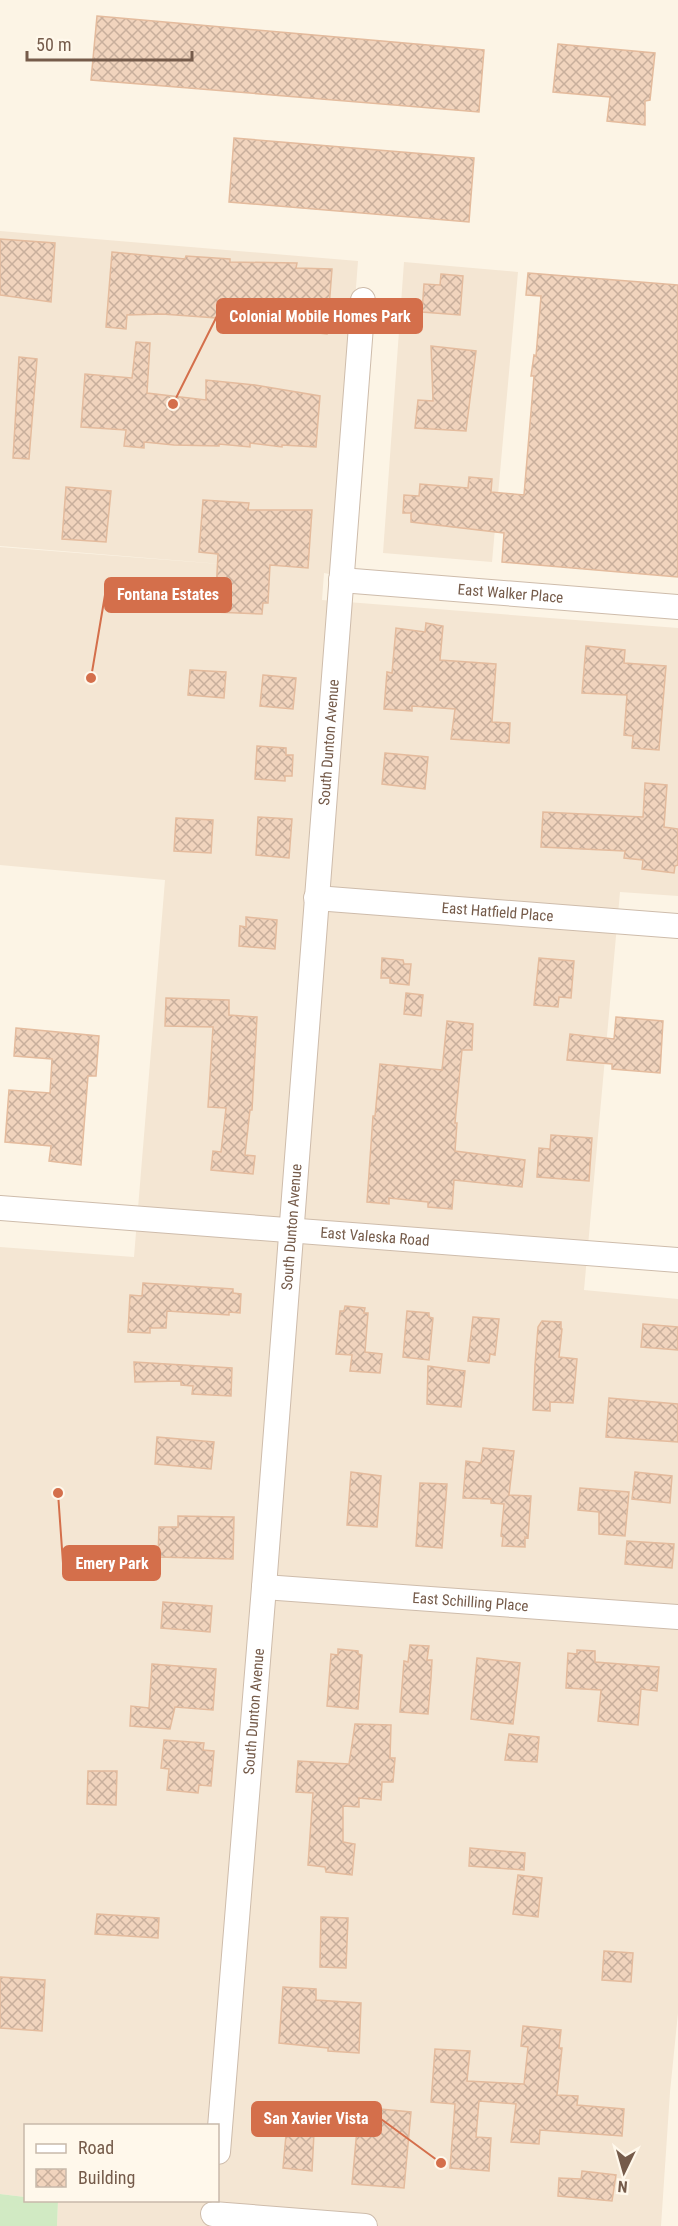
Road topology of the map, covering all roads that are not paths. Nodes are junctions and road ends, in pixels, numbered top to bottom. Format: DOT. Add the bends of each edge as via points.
graph roads {
  1 [pos="363,300"];
  2 [pos="341,580"];
  3 [pos="678,607"];
  4 [pos="316,898"];
  5 [pos="678,926"];
  6 [pos="0,1208"];
  7 [pos="290,1231"];
  8 [pos="678,1260"];
  9 [pos="264,1587"];
  10 [pos="678,1617"];
  11 [pos="219,2140"];
  12 [pos="213,2213"];
  13 [pos="365,2226"];
  1 -- 2 [label="street, South Dunton Avenue"];
  2 -- 3 [label="street, East Walker Place"];
  2 -- 4 [label="street, South Dunton Avenue"];
  4 -- 5 [label="street, East Hatfield Place"];
  4 -- 7 [label="street, South Dunton Avenue"];
  6 -- 7 [label="street, East Valeska Road"];
  7 -- 8 [label="street, East Valeska Road"];
  7 -- 9 [label="street, South Dunton Avenue"];
  9 -- 10 [label="street, East Schilling Place"];
  9 -- 11 [label="street, South Dunton Avenue"];
  12 -- 13 [label="street"];
}
